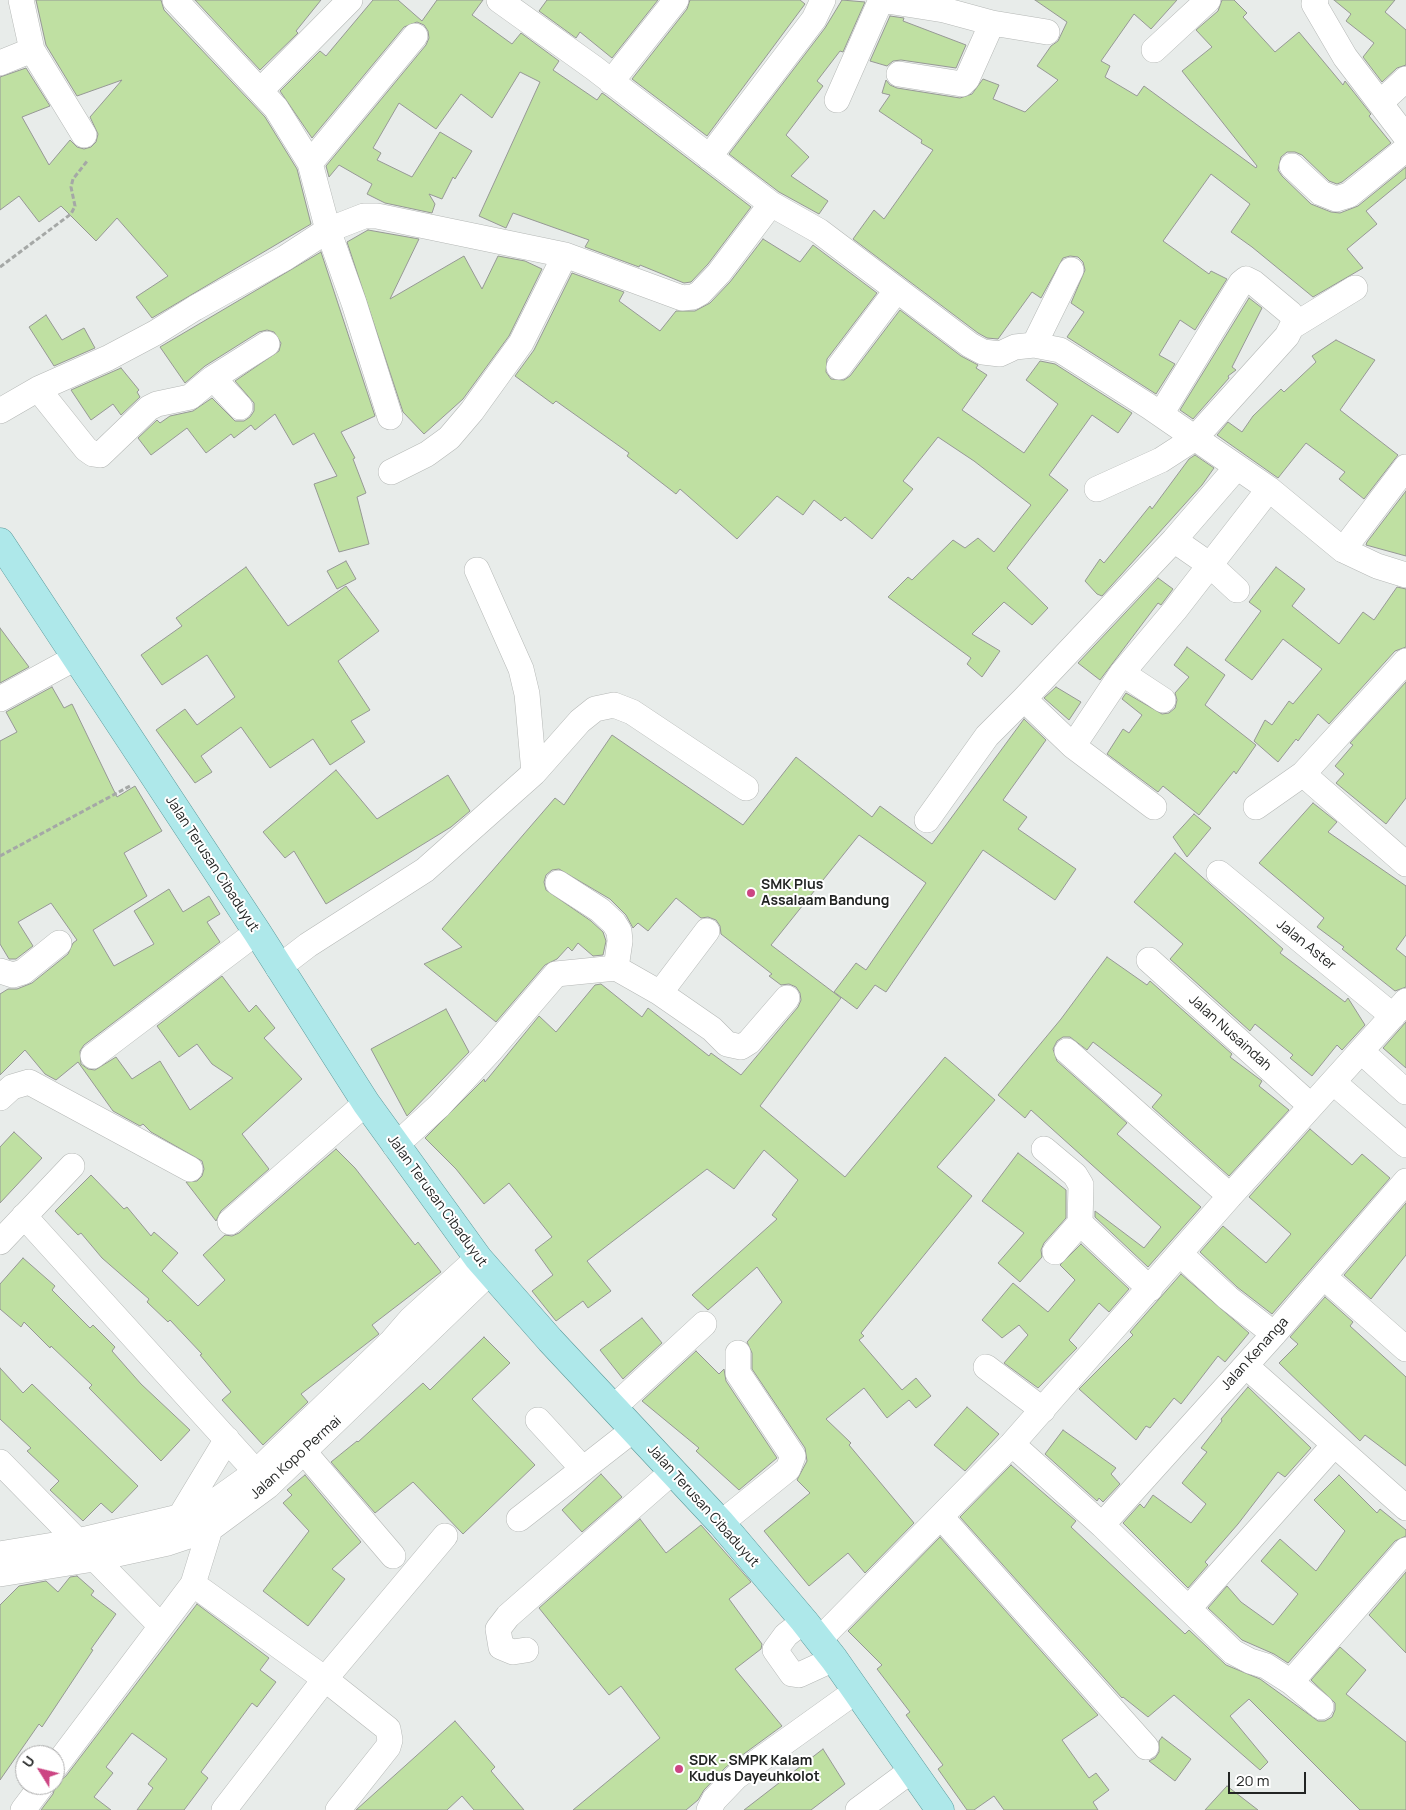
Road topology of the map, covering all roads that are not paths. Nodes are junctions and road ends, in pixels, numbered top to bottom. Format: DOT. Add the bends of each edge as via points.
graph roads {
  1 [pos="21,0"];
  2 [pos="175,0"];
  3 [pos="350,0"];
  4 [pos="499,0"];
  5 [pos="676,0"];
  6 [pos="823,0"];
  7 [pos="881,0"];
  8 [pos="1312,1"];
  9 [pos="1194,4"];
  10 [pos="525,8"];
  11 [pos="992,23"];
  12 [pos="1047,32"];
  13 [pos="415,36"];
  14 [pos="32,50"];
  15 [pos="1154,50"];
  16 [pos="0,63"];
  17 [pos="900,74"];
  18 [pos="1406,79"];
  19 [pos="611,82"];
  20 [pos="261,90"];
  21 [pos="838,100"];
  22 [pos="1380,103"];
  23 [pos="84,135"];
  24 [pos="1406,137"];
  25 [pos="1406,149"];
  26 [pos="709,156"];
  27 [pos="310,164"];
  28 [pos="1292,166"];
  29 [pos="771,204"];
  30 [pos="328,230"];
  31 [pos="565,255"];
  32 [pos="1071,270"];
  33 [pos="1356,288"];
  34 [pos="896,291"];
  35 [pos="1293,326"];
  36 [pos="267,344"];
  37 [pos="1034,346"];
  38 [pos="839,367"];
  39 [pos="213,378"];
  40 [pos="38,389"];
  41 [pos="240,407"];
  42 [pos="0,411"];
  43 [pos="1161,414"];
  44 [pos="390,416"];
  45 [pos="1195,438"];
  46 [pos="1237,467"];
  47 [pos="1406,467"];
  48 [pos="392,472"];
  49 [pos="1097,489"];
  50 [pos="1269,489"];
  51 [pos="1174,540"];
  52 [pos="0,542"];
  53 [pos="1343,550"];
  54 [pos="1210,565"];
  55 [pos="477,570"];
  56 [pos="1406,575"];
  57 [pos="1237,590"];
  58 [pos="77,657"];
  59 [pos="1406,661"];
  60 [pos="1122,673"];
  61 [pos="0,699"];
  62 [pos="1024,699"];
  63 [pos="1163,700"];
  64 [pos="1073,746"];
  65 [pos="534,773"];
  66 [pos="1303,774"];
  67 [pos="746,788"];
  68 [pos="1154,807"];
  69 [pos="1256,807"];
  70 [pos="927,820"];
  71 [pos="1402,853"];
  72 [pos="1218,873"];
  73 [pos="558,883"];
  74 [pos="257,932"];
  75 [pos="707,932"];
  76 [pos="59,943"];
  77 [pos="1150,960"];
  78 [pos="278,968"];
  79 [pos="616,968"];
  80 [pos="0,971"];
  81 [pos="660,992"];
  82 [pos="787,998"];
  83 [pos="1400,1008"];
  84 [pos="1067,1051"];
  85 [pos="1362,1052"];
  86 [pos="93,1056"];
  87 [pos="1333,1082"];
  88 [pos="1406,1092"];
  89 [pos="0,1098"];
  90 [pos="366,1103"];
  91 [pos="1311,1106"];
  92 [pos="1406,1145"];
  93 [pos="395,1146"];
  94 [pos="1044,1149"];
  95 [pos="72,1166"];
  96 [pos="190,1169"];
  97 [pos="1406,1181"];
  98 [pos="1230,1196"];
  99 [pos="24,1216"];
  100 [pos="230,1222"];
  101 [pos="1080,1223"];
  102 [pos="0,1242"];
  103 [pos="1055,1252"];
  104 [pos="1180,1254"];
  105 [pos="484,1266"];
  106 [pos="1324,1277"];
  107 [pos="1150,1289"];
  108 [pos="704,1324"];
  109 [pos="1274,1334"];
  110 [pos="1406,1349"];
  111 [pos="738,1353"];
  112 [pos="1246,1366"];
  113 [pos="986,1367"];
  114 [pos="613,1408"];
  115 [pos="1043,1410"];
  116 [pos="328,1416"];
  117 [pos="538,1420"];
  118 [pos="633,1430"];
  119 [pos="228,1439"];
  120 [pos="1012,1444"];
  121 [pos="1334,1444"];
  122 [pos="305,1453"];
  123 [pos="583,1469"];
  124 [pos="3,1472"];
  125 [pos="672,1472"];
  126 [pos="262,1479"];
  127 [pos="1406,1508"];
  128 [pos="179,1517"];
  129 [pos="942,1518"];
  130 [pos="519,1519"];
  131 [pos="721,1523"];
  132 [pos="1102,1525"];
  133 [pos="210,1529"];
  134 [pos="445,1536"];
  135 [pos="78,1541"];
  136 [pos="168,1543"];
  137 [pos="1406,1550"];
  138 [pos="0,1554"];
  139 [pos="393,1556"];
  140 [pos="94,1559"];
  141 [pos="0,1574"];
  142 [pos="193,1584"];
  143 [pos="1189,1608"];
  144 [pos="160,1625"];
  145 [pos="819,1640"];
  146 [pos="526,1650"];
  147 [pos="325,1679"];
  148 [pos="1291,1682"];
  149 [pos="856,1691"];
  150 [pos="1320,1707"];
  151 [pos="1146,1747"];
  152 [pos="65,1753"];
  153 [pos="912,1770"];
  154 [pos="34,1795"];
  155 [pos="23,1810"];
  156 [pos="224,1810"];
  157 [pos="338,1810"];
  158 [pos="709,1810"];
  159 [pos="858,1810"];
  160 [pos="940,1810"];
  1 -- 14 [label="street"];
  2 -- 20 [label="street"];
  3 -- 20 [label="street"];
  4 -- 10 [label="street"];
  5 -- 19 [label="street"];
  6 -- 26 [label="street" via="814,19"];
  7 -- 11 [label="street" via="944,10"];
  7 -- 21 [label="street"];
  8 -- 22 [label="street" via="1345,57"];
  9 -- 15 [label="street"];
  10 -- 19 [label="street"];
  11 -- 12 [label="street"];
  11 -- 17 [label="street" via="962,84"];
  13 -- 27 [label="street"];
  14 -- 16 [label="street"];
  14 -- 23 [label="street"];
  18 -- 22 [label="street"];
  19 -- 26 [label="street"];
  20 -- 27 [label="street" via="292,131"];
  22 -- 24 [label="street"];
  25 -- 28 [label="street" via="1349,196 1336,199 1321,193"];
  26 -- 29 [label="street"];
  27 -- 30 [label="street"];
  29 -- 31 [label="street" via="719,273 693,297 682,298"];
  29 -- 34 [label="street" via="819,231"];
  30 -- 31 [label="street" via="364,216 376,216"];
  30 -- 40 [label="street" via="156,333"];
  30 -- 44 [label="street"];
  31 -- 48 [label="street" via="521,344 472,411 449,438"];
  32 -- 37 [label="street"];
  33 -- 35 [label="street"];
  34 -- 37 [label="street" via="983,352 1000,354 1015,347"];
  34 -- 38 [label="street"];
  35 -- 43 [label="street" via="1295,320 1290,313 1246,279"];
  35 -- 45 [label="street"];
  36 -- 39 [label="street"];
  37 -- 43 [label="street" via="1060,350"];
  39 -- 40 [label="street" via="190,397 149,408 100,455 86,449"];
  39 -- 41 [label="street"];
  40 -- 42 [label="street"];
  43 -- 45 [label="street"];
  45 -- 46 [label="street"];
  45 -- 49 [label="street" via="1161,460"];
  46 -- 50 [label="street"];
  46 -- 51 [label="street"];
  47 -- 53 [label="street"];
  50 -- 53 [label="street"];
  50 -- 54 [label="street"];
  51 -- 54 [label="street"];
  51 -- 62 [label="street"];
  52 -- 58 [label="main road, Jalan Terusan Cibaduyut"];
  53 -- 56 [label="street"];
  54 -- 57 [label="street"];
  54 -- 60 [label="street"];
  55 -- 65 [label="street" via="520,669 527,694"];
  58 -- 61 [label="street"];
  58 -- 74 [label="main road, Jalan Terusan Cibaduyut"];
  59 -- 66 [label="street"];
  60 -- 63 [label="street"];
  60 -- 64 [label="street"];
  62 -- 64 [label="street"];
  62 -- 70 [label="street" via="987,736"];
  64 -- 68 [label="street"];
  65 -- 67 [label="street" via="580,721 596,709 614,705 632,712"];
  65 -- 78 [label="street" via="424,870"];
  66 -- 69 [label="street"];
  66 -- 71 [label="street"];
  72 -- 83 [label="street, Jalan Aster"];
  73 -- 79 [label="street" via="614,923 620,932"];
  74 -- 78 [label="main road, Jalan Terusan Cibaduyut"];
  74 -- 86 [label="street"];
  75 -- 81 [label="street"];
  76 -- 80 [label="street" via="22,972 14,975"];
  77 -- 91 [label="street, Jalan Nusaindah"];
  78 -- 90 [label="main road, Jalan Terusan Cibaduyut"];
  79 -- 81 [label="street"];
  79 -- 93 [label="street" via="556,974 490,1052 439,1106"];
  81 -- 82 [label="street" via="728,1044 741,1047"];
  83 -- 85 [label="street"];
  84 -- 98 [label="street"];
  85 -- 87 [label="street"];
  85 -- 88 [label="street"];
  87 -- 91 [label="street"];
  87 -- 92 [label="street"];
  89 -- 96 [label="street" via="12,1087 29,1082"];
  90 -- 93 [label="main road, Jalan Terusan Cibaduyut"];
  90 -- 100 [label="street"];
  91 -- 98 [label="street"];
  93 -- 105 [label="main road, Jalan Terusan Cibaduyut"];
  94 -- 101 [label="street" via="1075,1176 1081,1186"];
  95 -- 99 [label="street"];
  97 -- 106 [label="street, Jalan Kenanga"];
  98 -- 104 [label="street"];
  99 -- 102 [label="street"];
  99 -- 119 [label="street"];
  101 -- 103 [label="street"];
  101 -- 107 [label="street"];
  104 -- 107 [label="street"];
  104 -- 109 [label="street"];
  105 -- 114 [label="main road, Jalan Terusan Cibaduyut"];
  105 -- 116 [label="street, Jalan Kopo Permai" via="419,1326 392,1341"];
  106 -- 109 [label="street, Jalan Kenanga"];
  106 -- 110 [label="street"];
  107 -- 115 [label="street"];
  108 -- 114 [label="street"];
  109 -- 112 [label="street, Jalan Kenanga"];
  111 -- 131 [label="street" via="738,1373 793,1456 788,1469"];
  112 -- 121 [label="street"];
  112 -- 132 [label="street, Jalan Kenanga"];
  113 -- 115 [label="street"];
  114 -- 118 [label="main road, Jalan Terusan Cibaduyut"];
  115 -- 120 [label="street"];
  116 -- 122 [label="street, Jalan Kopo Permai"];
  116 -- 126 [label="street, Jalan Kopo Permai"];
  117 -- 123 [label="street"];
  118 -- 123 [label="street"];
  118 -- 125 [label="main road, Jalan Terusan Cibaduyut"];
  119 -- 126 [label="street"];
  119 -- 128 [label="street"];
  120 -- 129 [label="street"];
  120 -- 132 [label="street"];
  121 -- 127 [label="street"];
  121 -- 143 [label="street"];
  122 -- 126 [label="street, Jalan Kopo Permai"];
  122 -- 139 [label="street"];
  123 -- 130 [label="street"];
  124 -- 135 [label="street"];
  125 -- 131 [label="main road, Jalan Terusan Cibaduyut"];
  125 -- 146 [label="street" via="508,1616 498,1629 501,1647 513,1652"];
  126 -- 128 [label="street, Jalan Kopo Permai"];
  126 -- 133 [label="street, Jalan Kopo Permai"];
  128 -- 135 [label="street, Jalan Kopo Permai"];
  128 -- 136 [label="street"];
  129 -- 145 [label="street"];
  129 -- 151 [label="street"];
  131 -- 145 [label="main road, Jalan Terusan Cibaduyut"];
  132 -- 143 [label="street"];
  133 -- 136 [label="street, Jalan Kopo Permai"];
  133 -- 142 [label="street"];
  134 -- 147 [label="street"];
  135 -- 138 [label="street, Jalan Kopo Permai"];
  135 -- 140 [label="street"];
  136 -- 140 [label="street, Jalan Kopo Permai"];
  137 -- 148 [label="street"];
  140 -- 141 [label="street, Jalan Kopo Permai"];
  140 -- 144 [label="street"];
  142 -- 144 [label="street"];
  142 -- 147 [label="street"];
  143 -- 148 [label="street" via="1233,1652 1266,1666"];
  144 -- 152 [label="street"];
  145 -- 149 [label="main road, Jalan Terusan Cibaduyut"];
  147 -- 156 [label="street"];
  147 -- 157 [label="street" via="382,1723 390,1733 388,1747"];
  148 -- 150 [label="street"];
  149 -- 153 [label="main road, Jalan Terusan Cibaduyut"];
  149 -- 158 [label="street" via="736,1777"];
  153 -- 159 [label="street"];
  153 -- 160 [label="main road, Jalan Terusan Cibaduyut"];
  154 -- 155 [label="street"];
}
